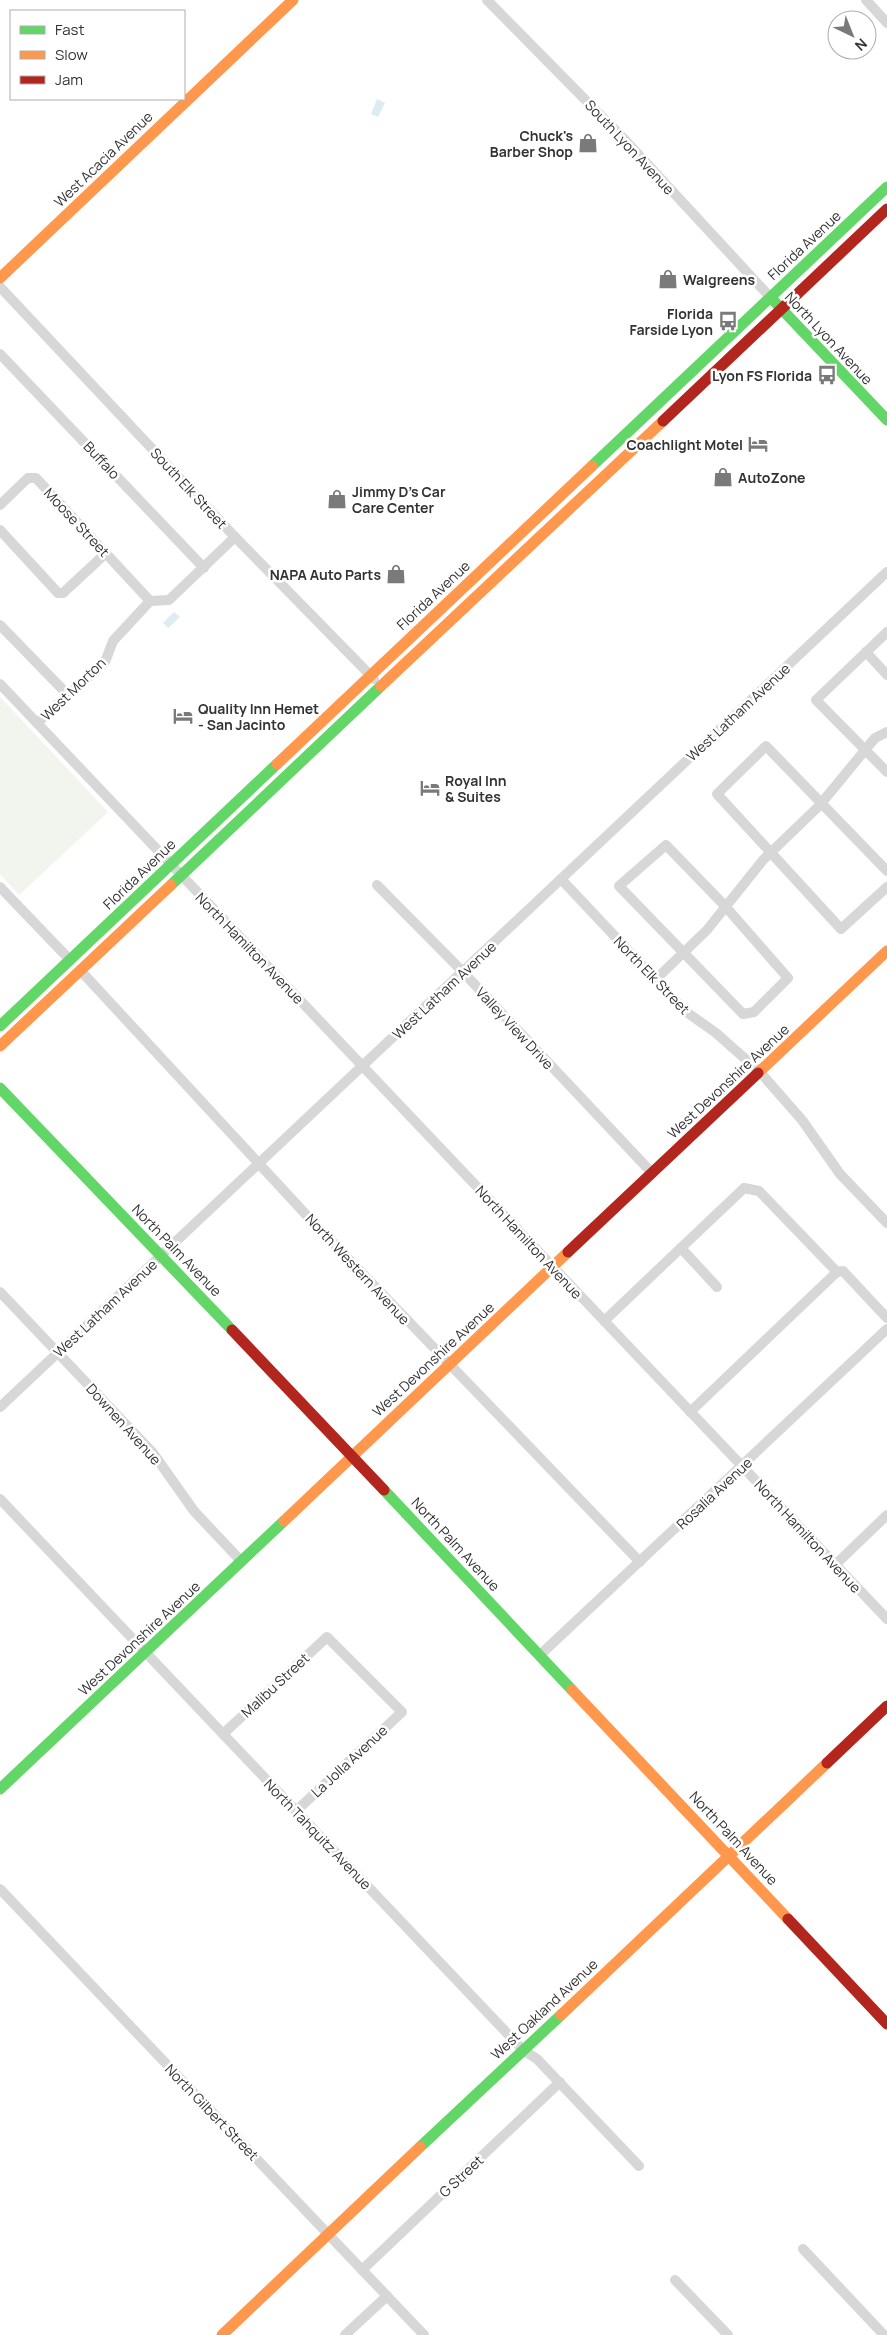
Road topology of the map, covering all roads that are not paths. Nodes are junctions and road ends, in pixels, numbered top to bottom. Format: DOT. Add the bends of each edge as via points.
graph roads {
  1 [pos="293,0"];
  2 [pos="487,0"];
  3 [pos="866,0"];
  4 [pos="887,23"];
  5 [pos="887,187"];
  6 [pos="887,209"];
  7 [pos="0,278"];
  8 [pos="0,287"];
  9 [pos="770,298"];
  10 [pos="781,308"];
  11 [pos="0,354"];
  12 [pos="887,420"];
  13 [pos="609,450"];
  14 [pos="0,506"];
  15 [pos="0,530"];
  16 [pos="235,537"];
  17 [pos="105,554"];
  18 [pos="514,560"];
  19 [pos="204,568"];
  20 [pos="887,572"];
  21 [pos="150,600"];
  22 [pos="0,625"];
  23 [pos="887,632"];
  24 [pos="866,652"];
  25 [pos="370,675"];
  26 [pos="887,675"];
  27 [pos="0,684"];
  28 [pos="382,686"];
  29 [pos="68,695"];
  30 [pos="37,723"];
  31 [pos="887,732"];
  32 [pos="866,749"];
  33 [pos="887,772"];
  34 [pos="822,802"];
  35 [pos="772,852"];
  36 [pos="170,865"];
  37 [pos="887,871"];
  38 [pos="181,876"];
  39 [pos="561,879"];
  40 [pos="376,885"];
  41 [pos="887,886"];
  42 [pos="0,888"];
  43 [pos="725,906"];
  44 [pos="887,951"];
  45 [pos="682,954"];
  46 [pos="70,960"];
  47 [pos="80,970"];
  48 [pos="463,972"];
  49 [pos="655,980"];
  50 [pos="0,1026"];
  51 [pos="0,1046"];
  52 [pos="362,1067"];
  53 [pos="760,1072"];
  54 [pos="0,1088"];
  55 [pos="259,1164"];
  56 [pos="652,1173"];
  57 [pos="887,1223"];
  58 [pos="681,1248"];
  59 [pos="161,1255"];
  60 [pos="553,1267"];
  61 [pos="837,1272"];
  62 [pos="717,1287"];
  63 [pos="0,1292"];
  64 [pos="887,1318"];
  65 [pos="604,1321"];
  66 [pos="887,1329"];
  67 [pos="58,1352"];
  68 [pos="449,1365"];
  69 [pos="0,1407"];
  70 [pos="690,1412"];
  71 [pos="352,1456"];
  72 [pos="742,1466"];
  73 [pos="0,1499"];
  74 [pos="887,1515"];
  75 [pos="242,1561"];
  76 [pos="640,1562"];
  77 [pos="835,1565"];
  78 [pos="887,1620"];
  79 [pos="327,1637"];
  80 [pos="145,1651"];
  81 [pos="540,1655"];
  82 [pos="887,1706"];
  83 [pos="223,1734"];
  84 [pos="0,1789"];
  85 [pos="296,1811"];
  86 [pos="729,1854"];
  87 [pos="0,1888"];
  88 [pos="887,2024"];
  89 [pos="523,2050"];
  90 [pos="560,2082"];
  91 [pos="639,2166"];
  92 [pos="328,2234"];
  93 [pos="803,2249"];
  94 [pos="362,2270"];
  95 [pos="675,2280"];
  96 [pos="387,2296"];
  97 [pos="222,2335"];
  98 [pos="345,2335"];
  99 [pos="424,2335"];
  100 [pos="728,2335"];
  101 [pos="884,2335"];
  1 -- 7 [label="street, West Acacia Avenue"];
  2 -- 9 [label="street, South Lyon Avenue" via="624,139"];
  3 -- 4 [label="street"];
  5 -- 9 [label="street, Florida Avenue"];
  6 -- 10 [label="street"];
  8 -- 16 [label="street, South Elk Street"];
  9 -- 10 [label="street, North Lyon Avenue"];
  9 -- 13 [label="street, Florida Avenue"];
  10 -- 12 [label="street, North Lyon Avenue"];
  10 -- 18 [label="street"];
  11 -- 19 [label="street, Buffalo"];
  13 -- 18 [label="street" via="586,480 516,547 511,555"];
  13 -- 25 [label="street, Florida Avenue"];
  14 -- 17 [label="street, Moose Street" via="28,478 36,478"];
  15 -- 17 [label="street" via="58,593 63,593"];
  16 -- 19 [label="street"];
  16 -- 25 [label="street, South Elk Street"];
  17 -- 21 [label="street, Moose Street"];
  18 -- 28 [label="street"];
  19 -- 21 [label="street" via="169,600"];
  20 -- 39 [label="street, West Latham Avenue"];
  21 -- 29 [label="street, West Morton" via="113,641 105,662"];
  22 -- 29 [label="street"];
  23 -- 24 [label="street"];
  24 -- 26 [label="street"];
  24 -- 32 [label="street" via="816,700"];
  25 -- 28 [label="street, South Elk Street"];
  25 -- 36 [label="street, Florida Avenue"];
  27 -- 30 [label="street, North Hamilton Avenue"];
  28 -- 38 [label="street"];
  29 -- 30 [label="street, West Morton"];
  30 -- 36 [label="street, North Hamilton Avenue"];
  31 -- 32 [label="street" via="875,738"];
  32 -- 33 [label="street"];
  32 -- 34 [label="street"];
  34 -- 35 [label="street"];
  34 -- 35 [label="street" via="766,746 717,794"];
  34 -- 37 [label="street"];
  35 -- 41 [label="street" via="841,929"];
  35 -- 43 [label="street"];
  36 -- 38 [label="street, North Hamilton Avenue"];
  36 -- 46 [label="street, Florida Avenue"];
  38 -- 47 [label="street"];
  38 -- 52 [label="street, North Hamilton Avenue"];
  39 -- 48 [label="street, West Latham Avenue"];
  39 -- 49 [label="street, North Elk Street"];
  40 -- 48 [label="street, Valley View Drive"];
  42 -- 46 [label="street"];
  43 -- 45 [label="street" via="707,930"];
  43 -- 45 [label="street" via="666,845 619,886"];
  43 -- 45 [label="street" via="788,978 754,1012 743,1014"];
  44 -- 53 [label="street, West Devonshire Avenue"];
  45 -- 49 [label="street"];
  46 -- 50 [label="street, Florida Avenue"];
  47 -- 51 [label="street"];
  47 -- 55 [label="street, North Western Avenue"];
  48 -- 52 [label="street, West Latham Avenue"];
  48 -- 56 [label="street, Valley View Drive"];
  49 -- 53 [label="street, North Elk Street" via="685,1012 716,1033"];
  52 -- 55 [label="street, West Latham Avenue"];
  52 -- 60 [label="street, North Hamilton Avenue"];
  53 -- 56 [label="street, West Devonshire Avenue"];
  53 -- 57 [label="street, North Elk Street" via="802,1120 840,1174"];
  54 -- 59 [label="street, North Palm Avenue"];
  55 -- 59 [label="street, West Latham Avenue"];
  55 -- 68 [label="street, North Western Avenue"];
  56 -- 60 [label="street, West Devonshire Avenue"];
  58 -- 61 [label="street" via="744,1188 760,1191"];
  58 -- 62 [label="street"];
  58 -- 65 [label="street"];
  59 -- 67 [label="street, West Latham Avenue"];
  59 -- 71 [label="street, North Palm Avenue"];
  60 -- 65 [label="street, North Hamilton Avenue"];
  60 -- 68 [label="street, West Devonshire Avenue"];
  61 -- 64 [label="street" via="844,1271"];
  61 -- 70 [label="street"];
  63 -- 67 [label="street, Downen Avenue"];
  65 -- 70 [label="street, North Hamilton Avenue"];
  66 -- 72 [label="street, Rosalia Avenue"];
  67 -- 69 [label="street, West Latham Avenue"];
  67 -- 75 [label="street, Downen Avenue" via="153,1453 194,1511"];
  68 -- 71 [label="street, West Devonshire Avenue"];
  68 -- 76 [label="street, North Western Avenue"];
  70 -- 72 [label="street, North Hamilton Avenue"];
  71 -- 75 [label="street, West Devonshire Avenue"];
  71 -- 81 [label="street, North Palm Avenue"];
  72 -- 76 [label="street, Rosalia Avenue"];
  72 -- 77 [label="street, North Hamilton Avenue"];
  73 -- 80 [label="street, North Tahquitz Avenue"];
  74 -- 77 [label="street"];
  75 -- 80 [label="street, West Devonshire Avenue"];
  76 -- 81 [label="street, Rosalia Avenue"];
  77 -- 78 [label="street, North Hamilton Avenue"];
  79 -- 83 [label="street, Malibu Street"];
  79 -- 85 [label="street, La Jolla Avenue" via="402,1712"];
  80 -- 83 [label="street, North Tahquitz Avenue"];
  80 -- 84 [label="street, West Devonshire Avenue"];
  81 -- 86 [label="street, North Palm Avenue"];
  82 -- 86 [label="street, West Oakland Avenue"];
  83 -- 85 [label="street, North Tahquitz Avenue"];
  85 -- 89 [label="street, North Tahquitz Avenue"];
  86 -- 88 [label="street, North Palm Avenue"];
  86 -- 89 [label="street, West Oakland Avenue"];
  87 -- 92 [label="street, North Gilbert Street"];
  89 -- 90 [label="street, North Tahquitz Avenue"];
  89 -- 92 [label="street, West Oakland Avenue"];
  90 -- 91 [label="street, North Tahquitz Avenue"];
  90 -- 94 [label="street, G Street"];
  92 -- 94 [label="street, North Gilbert Street"];
  92 -- 97 [label="street, West Oakland Avenue"];
  93 -- 101 [label="street"];
  94 -- 96 [label="street, North Gilbert Street"];
  95 -- 100 [label="street"];
  96 -- 98 [label="street"];
  96 -- 99 [label="street, North Gilbert Street"];
}
